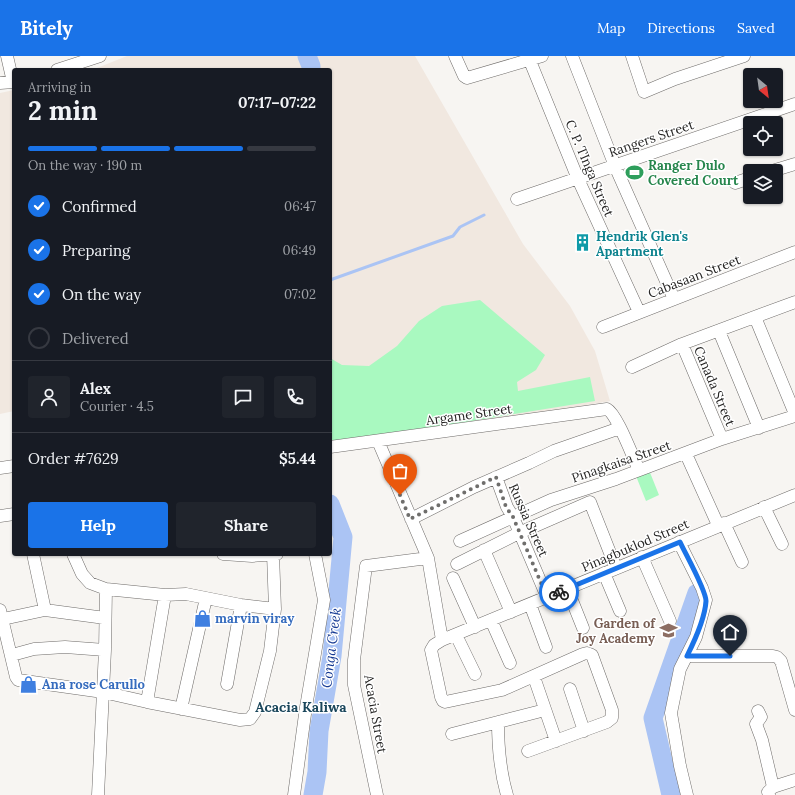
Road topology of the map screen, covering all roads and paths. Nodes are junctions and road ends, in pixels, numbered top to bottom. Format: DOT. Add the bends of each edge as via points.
graph roads {
  1 [pos="7,56"];
  2 [pos="100,56"];
  3 [pos="455,56"];
  4 [pos="542,56"];
  5 [pos="572,56"];
  6 [pos="632,56"];
  7 [pos="744,56"];
  8 [pos="529,58"];
  9 [pos="63,68"];
  10 [pos="12,75"];
  11 [pos="12,82"];
  12 [pos="0,83"];
  13 [pos="795,104"];
  14 [pos="795,164"];
  15 [pos="615,166"];
  16 [pos="783,168"];
  17 [pos="578,179"];
  18 [pos="743,180"];
  19 [pos="735,183"];
  20 [pos="517,199"];
  21 [pos="795,252"];
  22 [pos="674,299"];
  23 [pos="795,302"];
  24 [pos="639,312"];
  25 [pos="755,317"];
  26 [pos="603,327"];
  27 [pos="719,331"];
  28 [pos="682,344"];
  29 [pos="632,367"];
  30 [pos="795,415"];
  31 [pos="620,428"];
  32 [pos="759,428"];
  33 [pos="722,439"];
  34 [pos="378,441"];
  35 [pos="332,447"];
  36 [pos="686,454"];
  37 [pos="12,466"];
  38 [pos="0,468"];
  39 [pos="639,470"];
  40 [pos="496,477"];
  41 [pos="795,495"];
  42 [pos="764,507"];
  43 [pos="12,514"];
  44 [pos="0,516"];
  45 [pos="513,517"];
  46 [pos="410,519"];
  47 [pos="721,524"];
  48 [pos="519,532"];
  49 [pos="460,541"];
  50 [pos="680,542"];
  51 [pos="782,544"];
  52 [pos="484,550"];
  53 [pos="33,556"];
  54 [pos="74,556"];
  55 [pos="274,556"];
  56 [pos="315,556"];
  57 [pos="642,557"];
  58 [pos="428,558"];
  59 [pos="742,562"];
  60 [pos="457,564"];
  61 [pos="616,568"];
  62 [pos="604,573"];
  63 [pos="453,578"];
  64 [pos="567,588"];
  65 [pos="106,589"];
  66 [pos="165,595"];
  67 [pos="547,597"];
  68 [pos="206,598"];
  69 [pos="530,604"];
  70 [pos="241,605"];
  71 [pos="45,610"];
  72 [pos="275,610"];
  73 [pos="620,611"];
  74 [pos="511,612"];
  75 [pos="1,615"];
  76 [pos="105,618"];
  77 [pos="491,620"];
  78 [pos="670,621"];
  79 [pos="475,627"];
  80 [pos="583,628"];
  81 [pos="456,635"];
  82 [pos="442,640"];
  83 [pos="546,647"];
  84 [pos="105,650"];
  85 [pos="12,655"];
  86 [pos="687,656"];
  87 [pos="510,663"];
  88 [pos="475,674"];
  89 [pos="534,677"];
  90 [pos="226,684"];
  91 [pos="570,689"];
  92 [pos="103,692"];
  93 [pos="147,702"];
  94 [pos="794,704"];
  95 [pos="181,709"];
  96 [pos="545,710"];
  97 [pos="758,711"];
  98 [pos="498,722"];
  99 [pos="584,731"];
  100 [pos="452,734"];
  101 [pos="556,741"];
  102 [pos="528,751"];
  103 [pos="795,780"];
  104 [pos="771,791"];
  105 [pos="98,795"];
  106 [pos="294,795"];
  107 [pos="377,795"];
  108 [pos="507,795"];
  109 [pos="687,795"];
  1 -- 10 [label="street"];
  2 -- 9 [label="street"];
  3 -- 8 [label="street" via="465,78"];
  4 -- 8 [label="street"];
  5 -- 15 [label="street"];
  6 -- 7 [label="street" via="644,92"];
  8 -- 17 [label="street, C. P. TInga Street"];
  11 -- 12 [label="street"];
  13 -- 15 [label="street, Rangers Street"];
  14 -- 16 [label="street"];
  15 -- 17 [label="street, Rangers Street"];
  15 -- 22 [label="street"];
  17 -- 20 [label="street, Rangers Street"];
  17 -- 24 [label="street, C. P. TInga Street"];
  18 -- 19 [label="street"];
  21 -- 22 [label="street, Cabasaan Street"];
  22 -- 24 [label="street, Cabasaan Street"];
  23 -- 25 [label="street"];
  24 -- 26 [label="street, Cabasaan Street"];
  25 -- 27 [label="street"];
  25 -- 30 [label="street"];
  27 -- 28 [label="street"];
  27 -- 32 [label="street"];
  28 -- 29 [label="street"];
  28 -- 33 [label="street, Canada Street"];
  30 -- 32 [label="street, Pinagkaisa Street"];
  31 -- 34 [label="street, Argame Street" via="611,411 607,409"];
  31 -- 39 [label="street"];
  31 -- 40 [label="street" via="554,450"];
  32 -- 33 [label="street, Pinagkaisa Street"];
  33 -- 36 [label="street, Pinagkaisa Street"];
  34 -- 35 [label="street, Argame Street"];
  34 -- 46 [label="street"];
  36 -- 39 [label="street, Pinagkaisa Street"];
  36 -- 47 [label="street"];
  37 -- 38 [label="street"];
  39 -- 45 [label="street, Pinagkaisa Street" via="551,500"];
  40 -- 45 [label="street, Russia Street" via="506,507"];
  40 -- 46 [label="street"];
  41 -- 42 [label="street, Pinagbuklod Street"];
  42 -- 47 [label="street, Pinagbuklod Street"];
  42 -- 51 [label="street"];
  43 -- 44 [label="street"];
  45 -- 48 [label="street, Russia Street"];
  45 -- 49 [label="street, Pinagkaisa Street"];
  46 -- 58 [label="street"];
  47 -- 50 [label="street, Pinagbuklod Street"];
  47 -- 59 [label="street"];
  48 -- 52 [label="street"];
  48 -- 61 [label="street" via="590,502"];
  48 -- 67 [label="street, Russia Street"];
  50 -- 57 [label="street, Pinagbuklod Street"];
  50 -- 86 [label="street" via="706,600 696,637"];
  52 -- 60 [label="street"];
  52 -- 74 [label="street"];
  53 -- 71 [label="street"];
  54 -- 65 [label="street" via="82,574 90,583"];
  55 -- 72 [label="street"];
  56 -- 106 [label="street" via="324,600"];
  57 -- 61 [label="street, Pinagbuklod Street"];
  57 -- 78 [label="street"];
  58 -- 82 [label="street"];
  58 -- 107 [label="street, Acacia Street" via="366,566 354,660 354,685"];
  61 -- 62 [label="street, Pinagbuklod Street"];
  62 -- 64 [label="street, Pinagbuklod Street"];
  62 -- 73 [label="street"];
  63 -- 79 [label="street"];
  64 -- 67 [label="street, Pinagbuklod Street"];
  64 -- 80 [label="street"];
  65 -- 66 [label="street"];
  65 -- 76 [label="street"];
  66 -- 68 [label="street" via="186,594"];
  66 -- 93 [label="street"];
  67 -- 69 [label="street, Pinagbuklod Street"];
  68 -- 70 [label="street"];
  68 -- 95 [label="street"];
  69 -- 74 [label="street, Pinagbuklod Street"];
  69 -- 83 [label="street"];
  70 -- 72 [label="street"];
  70 -- 90 [label="street"];
  71 -- 75 [label="street"];
  71 -- 76 [label="street"];
  72 -- 95 [label="street" via="270,651 255,712 250,719 240,720"];
  74 -- 77 [label="street, Pinagbuklod Street"];
  75 -- 85 [label="street"];
  76 -- 84 [label="street"];
  77 -- 79 [label="street, Pinagbuklod Street"];
  77 -- 87 [label="street"];
  79 -- 81 [label="street, Pinagbuklod Street"];
  81 -- 82 [label="street, Pinagbuklod Street"];
  81 -- 88 [label="street"];
  82 -- 89 [label="street" via="431,650 441,697 445,702 496,692"];
  84 -- 85 [label="street" via="65,647 34,649"];
  84 -- 92 [label="street"];
  85 -- 92 [label="street" via="18,680"];
  86 -- 94 [label="street" via="777,657 781,661"];
  86 -- 109 [label="street" via="680,669 671,713"];
  89 -- 96 [label="street"];
  89 -- 99 [label="street" via="583,654 592,655 613,715 610,721"];
  91 -- 99 [label="street"];
  92 -- 93 [label="street"];
  92 -- 105 [label="street"];
  93 -- 95 [label="street"];
  96 -- 98 [label="street"];
  96 -- 101 [label="street"];
  97 -- 104 [label="street" via="761,717 756,724 762,740"];
  98 -- 100 [label="street"];
  98 -- 108 [label="street" via="498,746"];
  99 -- 101 [label="street"];
  101 -- 102 [label="street"];
  103 -- 104 [label="street"];
}
